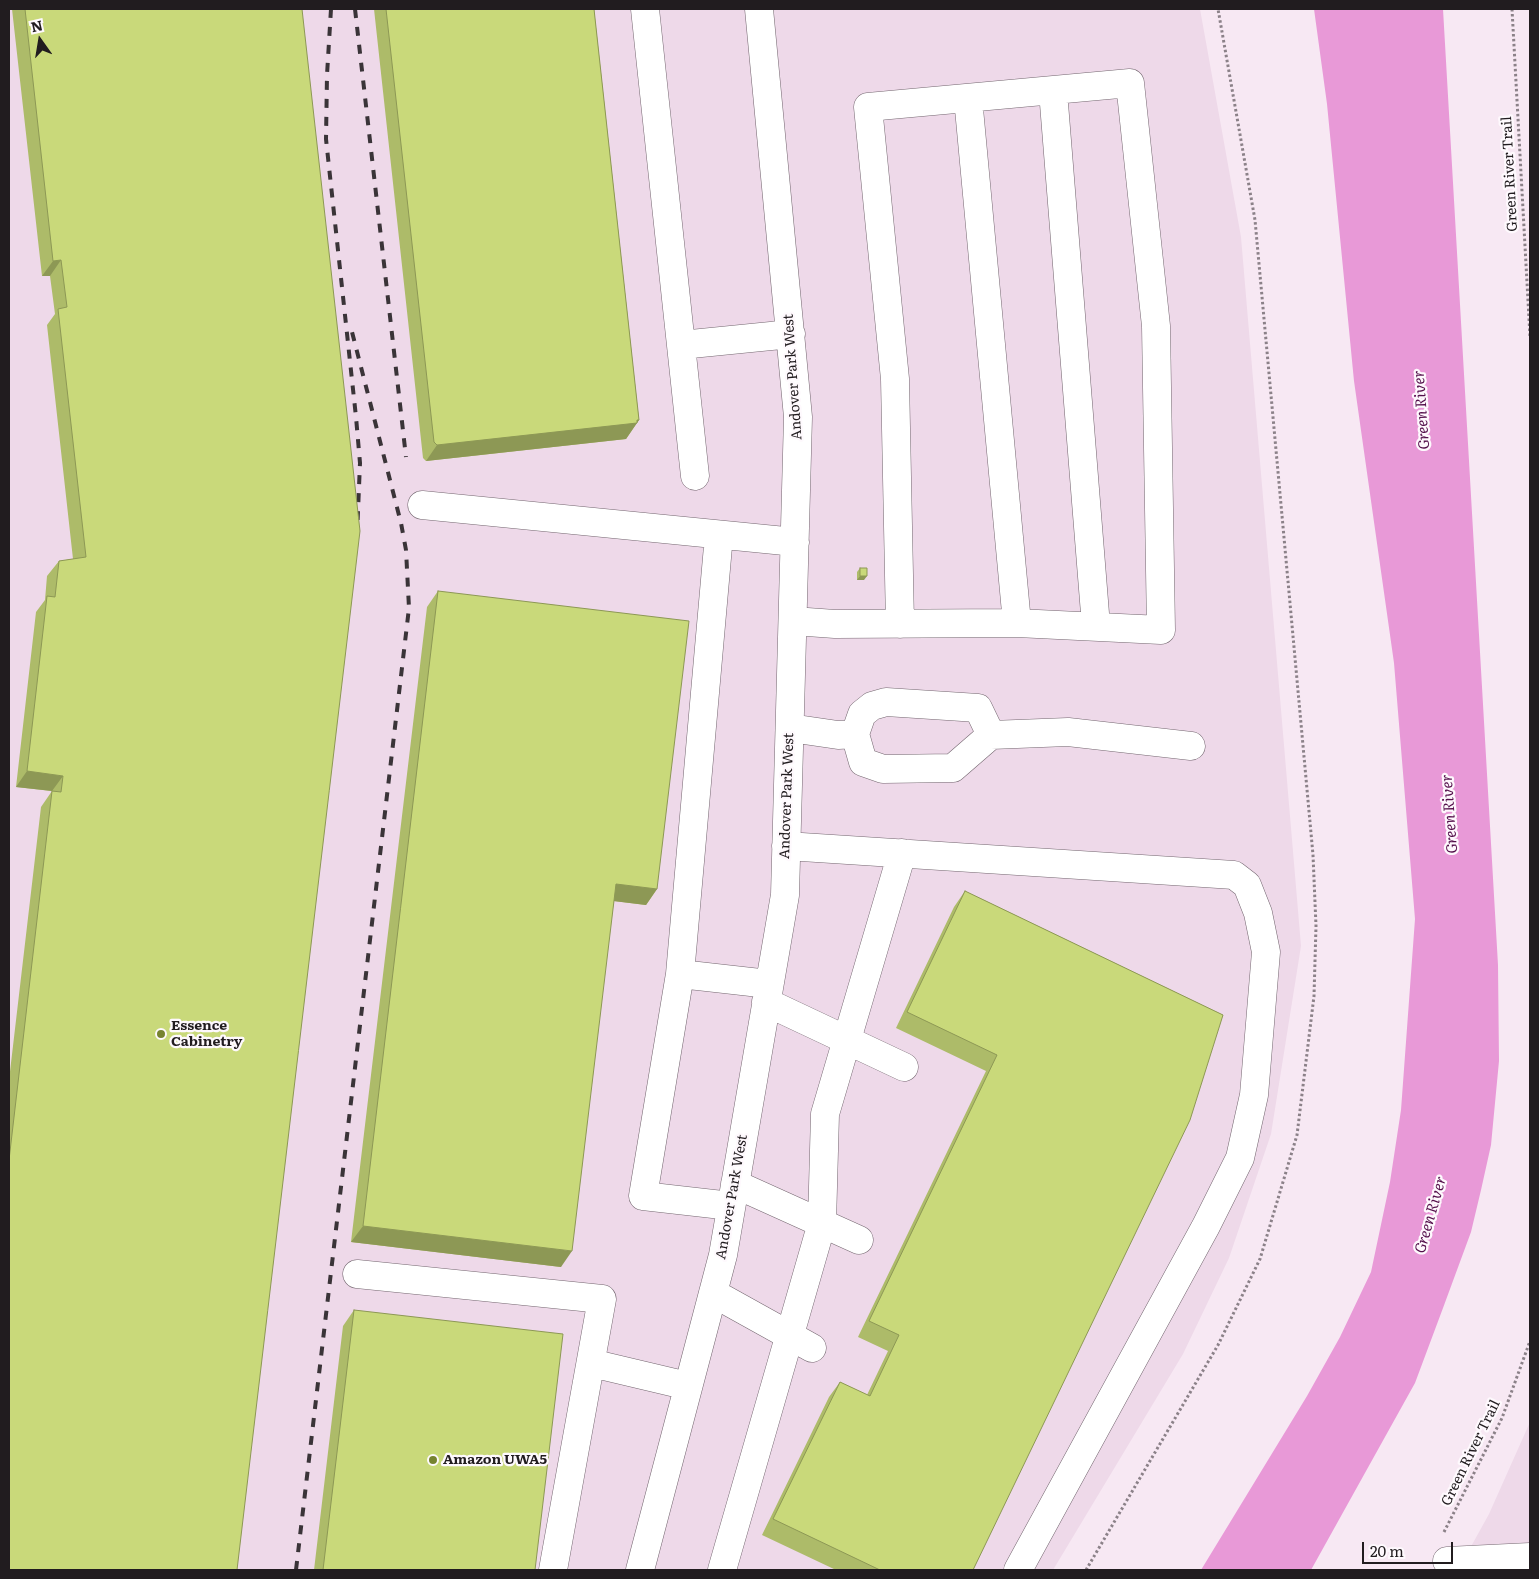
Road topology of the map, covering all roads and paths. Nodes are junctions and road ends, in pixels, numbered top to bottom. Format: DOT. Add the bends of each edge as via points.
graph roads {
  1 [pos="645,9"];
  2 [pos="759,9"];
  3 [pos="1218,9"];
  4 [pos="1512,9"];
  5 [pos="1053,91"];
  6 [pos="968,98"];
  7 [pos="790,334"];
  8 [pos="1530,337"];
  9 [pos="681,345"];
  10 [pos="695,476"];
  11 [pos="422,505"];
  12 [pos="719,535"];
  13 [pos="795,542"];
  14 [pos="793,621"];
  15 [pos="1017,623"];
  16 [pos="900,624"];
  17 [pos="1096,626"];
  18 [pos="790,728"];
  19 [pos="855,734"];
  20 [pos="991,735"];
  21 [pos="1191,746"];
  22 [pos="786,846"];
  23 [pos="902,853"];
  24 [pos="680,974"];
  25 [pos="768,993"];
  26 [pos="846,1040"];
  27 [pos="904,1067"];
  28 [pos="733,1195"];
  29 [pos="822,1223"];
  30 [pos="858,1240"];
  31 [pos="357,1274"];
  32 [pos="713,1293"];
  33 [pos="1530,1341"];
  34 [pos="802,1342"];
  35 [pos="590,1363"];
  36 [pos="688,1386"];
  37 [pos="1444,1549"];
  38 [pos="1530,1557"];
  39 [pos="553,1570"];
  40 [pos="640,1570"];
  41 [pos="722,1570"];
  42 [pos="1018,1570"];
  43 [pos="1086,1570"];
  1 -- 9 [label="street"];
  2 -- 7 [label="street, Andover Park West"];
  3 -- 43 [label="path" via="1255,220 1313,855 1314,996 1297,1135 1260,1260 1218,1345"];
  4 -- 8 [label="path, Green River Trail"];
  5 -- 6 [label="street"];
  5 -- 17 [label="street"];
  5 -- 17 [label="street" via="1130,84 1156,326 1161,630"];
  6 -- 15 [label="street"];
  6 -- 16 [label="street" via="868,107 895,379"];
  7 -- 9 [label="street"];
  7 -- 13 [label="street, Andover Park West" via="798,417"];
  9 -- 10 [label="street"];
  11 -- 12 [label="street"];
  12 -- 13 [label="street"];
  12 -- 24 [label="street"];
  13 -- 14 [label="street, Andover Park West"];
  14 -- 16 [label="street"];
  14 -- 18 [label="street, Andover Park West"];
  15 -- 16 [label="street"];
  15 -- 17 [label="street"];
  18 -- 19 [label="street"];
  18 -- 22 [label="street, Andover Park West"];
  19 -- 20 [label="street" via="863,762 883,769 953,768"];
  19 -- 20 [label="street" via="862,714 872,706 886,702 978,708"];
  20 -- 21 [label="street" via="1068,732"];
  22 -- 23 [label="street"];
  22 -- 25 [label="street, Andover Park West" via="785,895"];
  23 -- 26 [label="street"];
  23 -- 42 [label="street" via="1234,875 1247,885 1258,912 1266,952 1254,1095 1240,1158"];
  24 -- 25 [label="street"];
  24 -- 28 [label="street" via="643,1196"];
  25 -- 26 [label="street"];
  25 -- 28 [label="street, Andover Park West"];
  26 -- 27 [label="street"];
  26 -- 29 [label="street" via="825,1114"];
  28 -- 29 [label="street"];
  28 -- 32 [label="street, Andover Park West"];
  29 -- 30 [label="street"];
  29 -- 34 [label="street"];
  31 -- 35 [label="street" via="602,1299"];
  32 -- 34 [label="street"];
  32 -- 36 [label="street, Andover Park West"];
  33 -- 37 [label="path, Green River Trail" via="1502,1418"];
  34 -- 41 [label="street"];
  35 -- 36 [label="street"];
  35 -- 39 [label="street"];
  36 -- 40 [label="street, Andover Park West"];
  37 -- 38 [label="street"];
}
